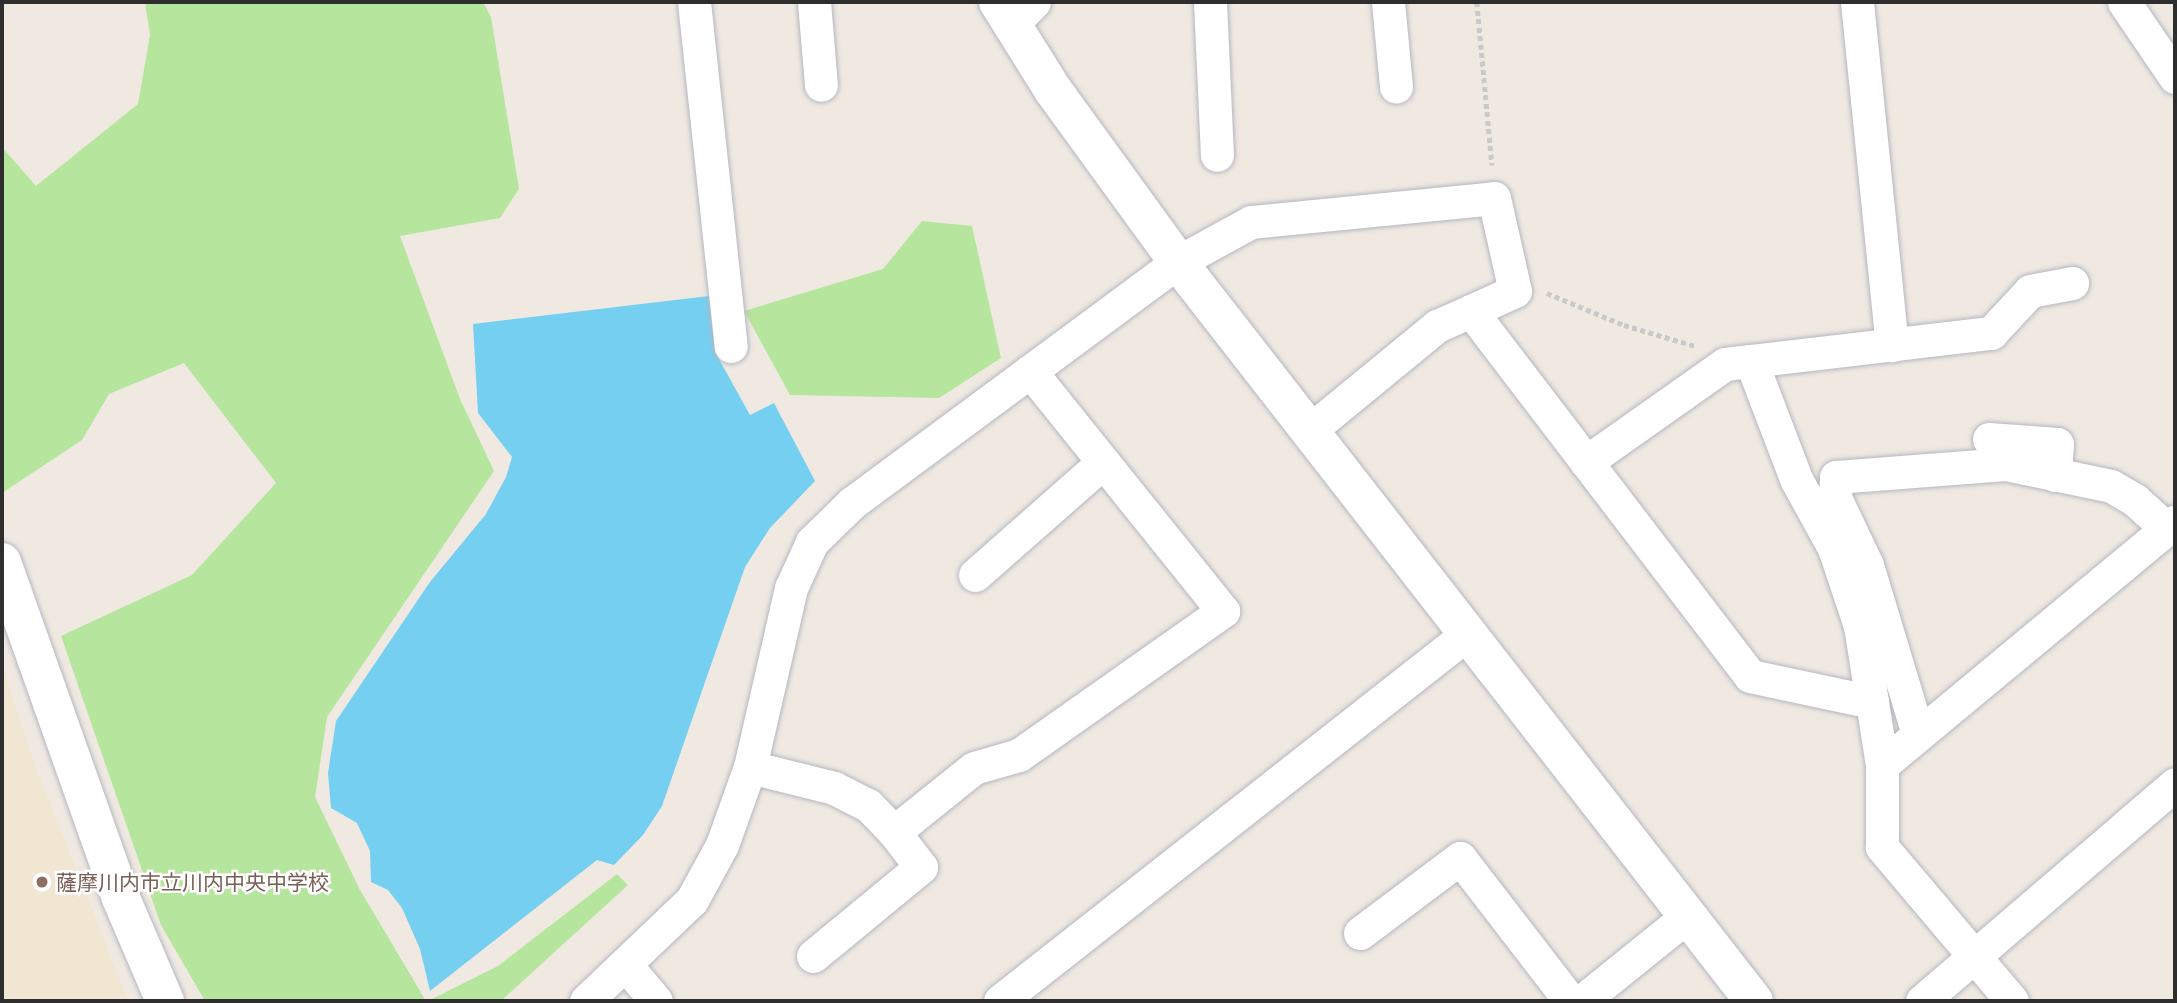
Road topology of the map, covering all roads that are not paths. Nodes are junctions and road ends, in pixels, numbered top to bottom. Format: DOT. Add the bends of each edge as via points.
graph roads {
  1 [pos="694,2"];
  2 [pos="814,2"];
  3 [pos="1210,2"];
  4 [pos="1388,2"];
  5 [pos="1857,2"];
  6 [pos="2124,2"];
  7 [pos="1015,9"];
  8 [pos="2175,77"];
  9 [pos="821,85"];
  10 [pos="1396,87"];
  11 [pos="1217,155"];
  12 [pos="1178,262"];
  13 [pos="2072,283"];
  14 [pos="1471,311"];
  15 [pos="1892,345"];
  16 [pos="731,346"];
  17 [pos="1738,363"];
  18 [pos="1030,371"];
  19 [pos="1309,431"];
  20 [pos="1989,439"];
  21 [pos="1103,462"];
  22 [pos="1586,462"];
  23 [pos="2055,474"];
  24 [pos="2171,525"];
  25 [pos="2,562"];
  26 [pos="975,575"];
  27 [pos="1467,634"];
  28 [pos="1872,702"];
  29 [pos="1918,734"];
  30 [pos="1882,765"];
  31 [pos="750,767"];
  32 [pos="2175,784"];
  33 [pos="894,832"];
  34 [pos="1686,917"];
  35 [pos="1360,933"];
  36 [pos="813,956"];
  37 [pos="1974,957"];
  38 [pos="625,964"];
  39 [pos="165,1001"];
  40 [pos="586,1001"];
  41 [pos="656,1001"];
  42 [pos="1000,1001"];
  43 [pos="1570,1001"];
  44 [pos="1582,1001"];
  45 [pos="1754,1001"];
  46 [pos="1922,1001"];
  47 [pos="2012,1001"];
  1 -- 16 [label="street"];
  2 -- 9 [label="street"];
  3 -- 11 [label="street"];
  4 -- 10 [label="street"];
  5 -- 15 [label="street"];
  6 -- 8 [label="street"];
  7 -- 12 [label="street" via="1053,90"];
  12 -- 14 [label="street" via="1251,222 1494,198 1515,291"];
  12 -- 18 [label="street"];
  12 -- 19 [label="street"];
  13 -- 15 [label="street" via="2030,291 1991,333"];
  14 -- 19 [label="street" via="1437,326"];
  14 -- 22 [label="street"];
  15 -- 17 [label="street"];
  17 -- 22 [label="street"];
  17 -- 28 [label="street" via="1834,548 1860,626"];
  18 -- 21 [label="street"];
  18 -- 31 [label="street" via="852,503 812,542 791,588"];
  19 -- 27 [label="street"];
  20 -- 23 [label="street" via="2057,444"];
  21 -- 26 [label="street"];
  21 -- 33 [label="street" via="1223,611 1019,755 974,768"];
  22 -- 28 [label="street" via="1750,676"];
  23 -- 24 [label="street" via="2111,486"];
  23 -- 29 [label="street" via="2006,464 1836,477 1835,498 1867,565"];
  24 -- 29 [label="street"];
  25 -- 39 [label="street" via="120,896"];
  27 -- 34 [label="street"];
  27 -- 42 [label="street"];
  28 -- 30 [label="street"];
  29 -- 30 [label="street"];
  30 -- 37 [label="street" via="1882,847"];
  31 -- 33 [label="street" via="834,788 868,805"];
  31 -- 38 [label="street" via="722,845 692,900"];
  32 -- 37 [label="street"];
  33 -- 36 [label="street" via="921,867"];
  34 -- 44 [label="street"];
  34 -- 45 [label="street"];
  35 -- 43 [label="street" via="1460,858"];
  37 -- 46 [label="street"];
  37 -- 47 [label="street"];
  38 -- 40 [label="street"];
  38 -- 41 [label="street"];
}
